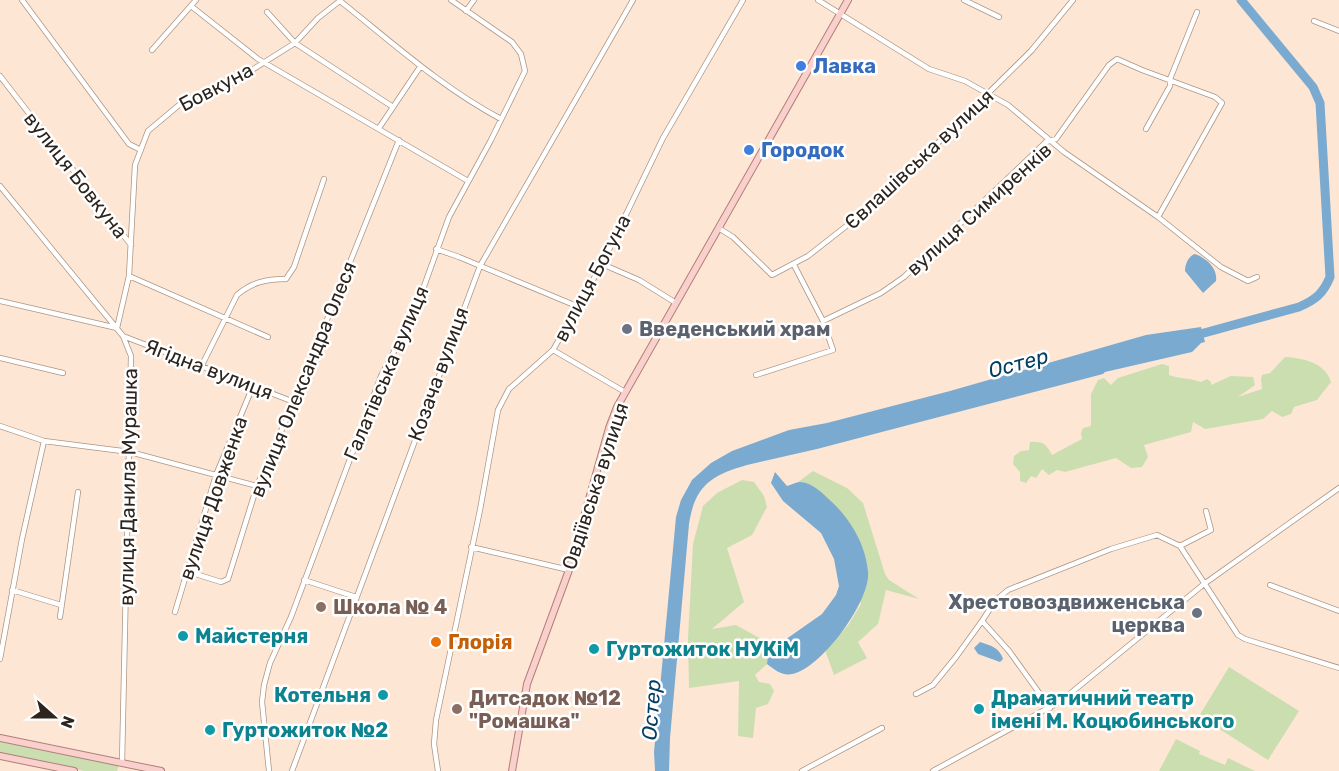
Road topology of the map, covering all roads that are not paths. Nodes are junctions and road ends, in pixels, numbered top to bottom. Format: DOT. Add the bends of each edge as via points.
graph roads {
  1 [pos="22,0"];
  2 [pos="196,0"];
  3 [pos="340,0"];
  4 [pos="451,0"];
  5 [pos="474,0"];
  6 [pos="633,0"];
  7 [pos="743,0"];
  8 [pos="818,0"];
  9 [pos="848,0"];
  10 [pos="964,0"];
  11 [pos="1073,0"];
  12 [pos="191,6"];
  13 [pos="466,11"];
  14 [pos="267,12"];
  15 [pos="1197,12"];
  16 [pos="841,13"];
  17 [pos="999,17"];
  18 [pos="1314,21"];
  19 [pos="1339,31"];
  20 [pos="295,43"];
  21 [pos="153,50"];
  22 [pos="264,62"];
  23 [pos="420,66"];
  24 [pos="0,76"];
  25 [pos="1170,79"];
  26 [pos="989,95"];
  27 [pos="393,107"];
  28 [pos="501,119"];
  29 [pos="379,128"];
  30 [pos="1146,129"];
  31 [pos="399,140"];
  32 [pos="1052,141"];
  33 [pos="141,150"];
  34 [pos="324,179"];
  35 [pos="468,181"];
  36 [pos="0,186"];
  37 [pos="1158,217"];
  38 [pos="720,229"];
  39 [pos="130,245"];
  40 [pos="436,249"];
  41 [pos="602,264"];
  42 [pos="794,265"];
  43 [pos="480,266"];
  44 [pos="129,276"];
  45 [pos="1257,277"];
  46 [pos="0,301"];
  47 [pos="677,304"];
  48 [pos="579,307"];
  49 [pos="224,318"];
  50 [pos="823,321"];
  51 [pos="117,328"];
  52 [pos="123,336"];
  53 [pos="268,337"];
  54 [pos="554,350"];
  55 [pos="0,358"];
  56 [pos="201,367"];
  57 [pos="63,373"];
  58 [pos="756,375"];
  59 [pos="253,386"];
  60 [pos="625,392"];
  61 [pos="294,402"];
  62 [pos="0,426"];
  63 [pos="44,441"];
  64 [pos="130,452"];
  65 [pos="216,475"];
  66 [pos="257,486"];
  67 [pos="1339,488"];
  68 [pos="78,492"];
  69 [pos="1206,511"];
  70 [pos="1180,546"];
  71 [pos="471,547"];
  72 [pos="569,570"];
  73 [pos="186,571"];
  74 [pos="304,580"];
  75 [pos="1204,584"];
  76 [pos="1270,585"];
  77 [pos="12,590"];
  78 [pos="356,597"];
  79 [pos="61,605"];
  80 [pos="1339,611"];
  81 [pos="175,612"];
  82 [pos="60,617"];
  83 [pos="982,621"];
  84 [pos="0,658"];
  85 [pos="1339,668"];
  86 [pos="916,694"];
  87 [pos="1050,708"];
  88 [pos="882,728"];
  89 [pos="0,738"];
  90 [pos="0,756"];
  91 [pos="122,763"];
  92 [pos="38,767"];
  93 [pos="74,771"];
  94 [pos="120,771"];
  95 [pos="160,771"];
  96 [pos="268,771"];
  97 [pos="292,771"];
  98 [pos="438,771"];
  99 [pos="512,771"];
  100 [pos="802,771"];
  101 [pos="933,771"];
  1 -- 33 [label="street" via="129,144"];
  2 -- 12 [label="street"];
  3 -- 20 [label="street, Бовкуна"];
  3 -- 23 [label="street"];
  4 -- 13 [label="street, Галатівська вулиця"];
  5 -- 13 [label="street"];
  6 -- 43 [label="street, Козача вулиця"];
  7 -- 41 [label="street, вулиця Богуна" via="663,138"];
  8 -- 16 [label="street"];
  9 -- 16 [label="main road, Овдіївська вулиця"];
  10 -- 17 [label="street"];
  11 -- 26 [label="street, Євлашівська вулиця" via="1049,32"];
  12 -- 21 [label="street"];
  12 -- 22 [label="street"];
  13 -- 28 [label="street, Галатівська вулиця" via="512,42 524,62 525,71"];
  14 -- 20 [label="street"];
  15 -- 25 [label="street"];
  16 -- 26 [label="street" via="929,69 965,81"];
  16 -- 38 [label="main road, Овдіївська вулиця"];
  18 -- 19 [label="street"];
  20 -- 22 [label="street, Бовкуна"];
  20 -- 27 [label="street"];
  22 -- 29 [label="street"];
  22 -- 33 [label="street, Бовкуна" via="228,85 185,100 148,131"];
  23 -- 27 [label="street"];
  23 -- 28 [label="street" via="468,101"];
  24 -- 39 [label="street, вулиця Бовкуна"];
  25 -- 30 [label="street" via="1170,86"];
  25 -- 32 [label="street, вулиця Симиренків" via="1117,59"];
  25 -- 37 [label="street" via="1222,103"];
  26 -- 32 [label="street" via="1008,105"];
  26 -- 42 [label="street, Євлашівська вулиця" via="882,198"];
  27 -- 29 [label="street"];
  28 -- 35 [label="street, Галатівська вулиця"];
  29 -- 31 [label="street"];
  31 -- 35 [label="street"];
  31 -- 61 [label="street, вулиця Олександра Олеся"];
  32 -- 37 [label="street"];
  32 -- 50 [label="street, вулиця Симиренків" via="1046,142 904,277"];
  33 -- 39 [label="street, Бовкуна" via="135,165"];
  34 -- 49 [label="street" via="294,267 286,279 268,279 247,286"];
  35 -- 40 [label="street, Галатівська вулиця"];
  36 -- 51 [label="street, вулиця Данила Мурашка"];
  37 -- 45 [label="street" via="1221,267 1248,281"];
  38 -- 42 [label="street, Євлашівська вулиця" via="772,275"];
  38 -- 47 [label="main road, Овдіївська вулиця"];
  39 -- 44 [label="street, Бовкуна"];
  40 -- 43 [label="street"];
  40 -- 74 [label="street, Галатівська вулиця" via="414,314 381,376"];
  41 -- 47 [label="street" via="639,280"];
  41 -- 48 [label="street, вулиця Богуна"];
  42 -- 50 [label="street"];
  43 -- 48 [label="street"];
  43 -- 78 [label="street, Козача вулиця"];
  44 -- 49 [label="street"];
  44 -- 51 [label="street, Бовкуна"];
  46 -- 51 [label="street"];
  47 -- 60 [label="main road, Овдіївська вулиця"];
  48 -- 54 [label="street, вулиця Богуна"];
  49 -- 53 [label="street"];
  49 -- 56 [label="street"];
  50 -- 58 [label="street" via="833,350"];
  51 -- 52 [label="street, вулиця Данила Мурашка"];
  52 -- 56 [label="street, Ягідна вулиця"];
  52 -- 64 [label="street, вулиця Данила Мурашка" via="131,356"];
  54 -- 60 [label="street"];
  54 -- 71 [label="street, вулиця Богуна" via="509,389 498,410"];
  55 -- 57 [label="street"];
  56 -- 59 [label="street, Ягідна вулиця"];
  59 -- 61 [label="street, Ягідна вулиця"];
  59 -- 65 [label="street, вулиця Довженка"];
  60 -- 72 [label="main road, Овдіївська вулиця" via="609,428"];
  61 -- 66 [label="street, вулиця Олександра Олеся"];
  62 -- 63 [label="street"];
  63 -- 64 [label="street"];
  63 -- 77 [label="street"];
  64 -- 65 [label="street"];
  64 -- 91 [label="street, вулиця Данила Мурашка"];
  65 -- 66 [label="street"];
  65 -- 73 [label="street, вулиця Довженка"];
  66 -- 73 [label="street, вулиця Олександра Олеся" via="228,579 221,582"];
  67 -- 75 [label="street"];
  68 -- 79 [label="street"];
  69 -- 70 [label="street" via="1211,530"];
  70 -- 75 [label="street"];
  70 -- 83 [label="street" via="1157,535 1112,549 1008,590"];
  71 -- 72 [label="street"];
  71 -- 98 [label="street, вулиця Богуна" via="436,720"];
  72 -- 99 [label="main road, Овдіївська вулиця" via="527,684"];
  73 -- 81 [label="street, вулиця Довженка"];
  74 -- 78 [label="street"];
  74 -- 96 [label="street, Галатівська вулиця" via="264,685 262,708"];
  75 -- 85 [label="street" via="1238,635"];
  75 -- 87 [label="street"];
  76 -- 80 [label="street"];
  77 -- 79 [label="street"];
  77 -- 84 [label="street"];
  78 -- 97 [label="street, Козача вулиця"];
  79 -- 82 [label="street"];
  83 -- 86 [label="street" via="933,685"];
  83 -- 87 [label="street"];
  87 -- 101 [label="street"];
  88 -- 100 [label="street"];
  89 -- 91 [label="main road"];
  90 -- 92 [label="main road"];
  91 -- 94 [label="main road"];
  91 -- 95 [label="main road"];
  92 -- 93 [label="main road"];
}
